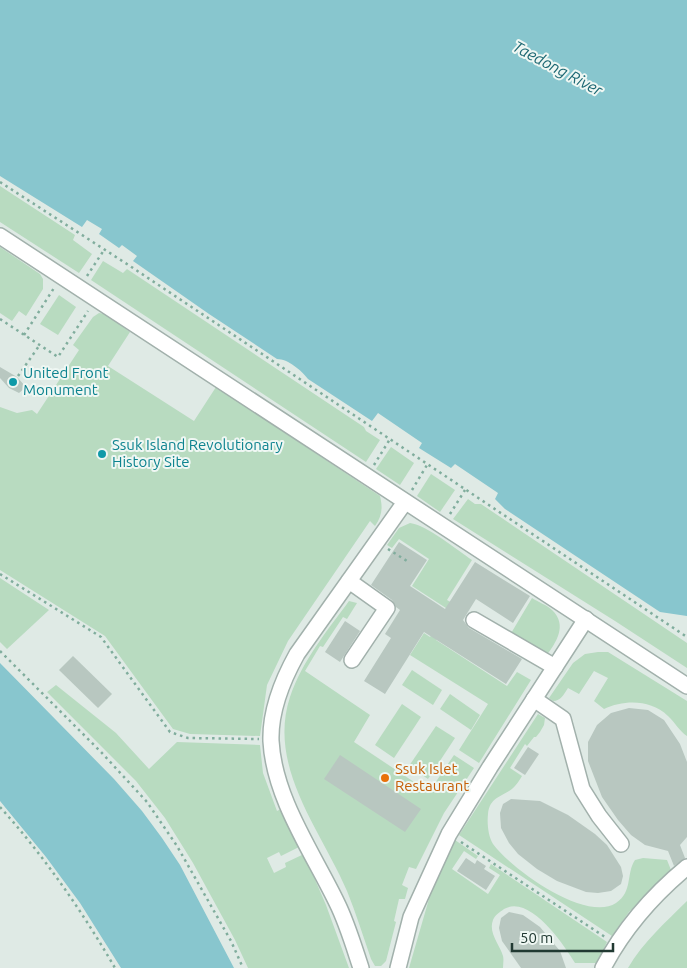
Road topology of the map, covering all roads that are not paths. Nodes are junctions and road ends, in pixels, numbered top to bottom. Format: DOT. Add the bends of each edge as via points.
graph roads {
  1 [pos="0,236"];
  2 [pos="408,496"];
  3 [pos="349,581"];
  4 [pos="586,619"];
  5 [pos="474,620"];
  6 [pos="352,660"];
  7 [pos="554,667"];
  8 [pos="687,686"];
  9 [pos="534,699"];
  10 [pos="621,844"];
  11 [pos="687,867"];
  12 [pos="361,968"];
  13 [pos="398,968"];
  14 [pos="603,968"];
  1 -- 2 [label="street"];
  2 -- 3 [label="street"];
  2 -- 4 [label="street"];
  3 -- 6 [label="street" via="387,608"];
  3 -- 12 [label="street" via="286,674 275,708 271,740 278,781 338,906"];
  4 -- 7 [label="street"];
  4 -- 8 [label="street"];
  5 -- 7 [label="street"];
  7 -- 9 [label="street"];
  9 -- 10 [label="street" via="563,719 582,789"];
  9 -- 13 [label="street" via="449,834 411,917"];
  11 -- 14 [label="street" via="640,911"];
}
